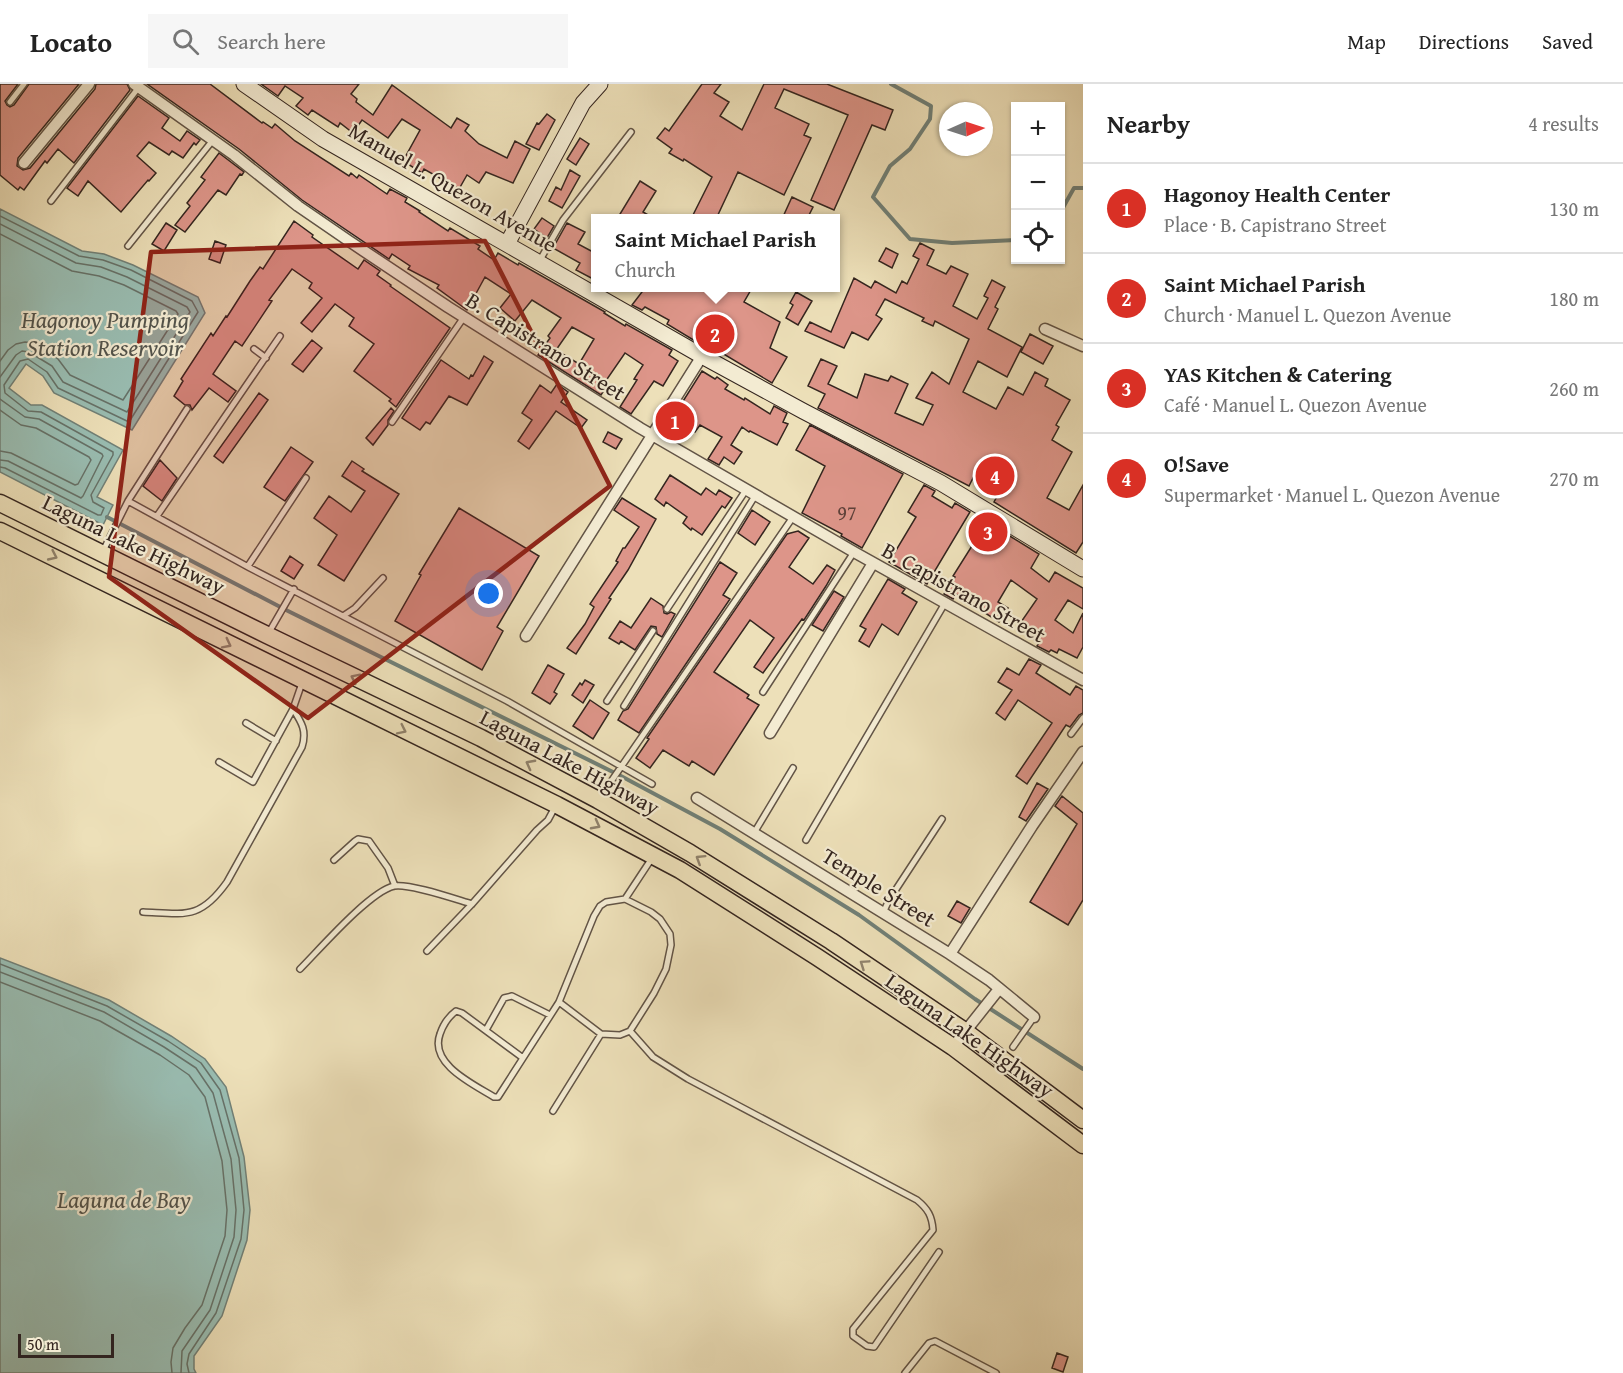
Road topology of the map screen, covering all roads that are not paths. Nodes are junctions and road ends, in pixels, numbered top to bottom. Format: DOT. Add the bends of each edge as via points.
graph roads {
  1 [pos="24,84"];
  2 [pos="89,84"];
  3 [pos="244,84"];
  4 [pos="585,84"];
  5 [pos="600,84"];
  6 [pos="136,86"];
  7 [pos="10,102"];
  8 [pos="583,103"];
  9 [pos="631,132"];
  10 [pos="213,140"];
  11 [pos="24,163"];
  12 [pos="51,201"];
  13 [pos="507,243"];
  14 [pos="128,246"];
  15 [pos="539,261"];
  16 [pos="591,291"];
  17 [pos="592,292"];
  18 [pos="464,316"];
  19 [pos="1045,329"];
  20 [pos="280,336"];
  21 [pos="1083,346"];
  22 [pos="254,350"];
  23 [pos="702,356"];
  24 [pos="266,358"];
  25 [pos="187,408"];
  26 [pos="392,422"];
  27 [pos="652,435"];
  28 [pos="306,478"];
  29 [pos="752,492"];
  30 [pos="128,501"];
  31 [pos="0,503"];
  32 [pos="157,516"];
  33 [pos="793,517"];
  34 [pos="0,531"];
  35 [pos="102,552"];
  36 [pos="854,552"];
  37 [pos="873,563"];
  38 [pos="248,566"];
  39 [pos="1083,569"];
  40 [pos="383,578"];
  41 [pos="294,589"];
  42 [pos="945,603"];
  43 [pos="667,609"];
  44 [pos="343,616"];
  45 [pos="653,631"];
  46 [pos="267,635"];
  47 [pos="526,636"];
  48 [pos="1083,680"];
  49 [pos="303,681"];
  50 [pos="763,692"];
  51 [pos="607,701"];
  52 [pos="624,706"];
  53 [pos="293,709"];
  54 [pos="1083,717"];
  55 [pos="246,723"];
  56 [pos="770,733"];
  57 [pos="1071,734"];
  58 [pos="276,741"];
  59 [pos="1083,752"];
  60 [pos="219,762"];
  61 [pos="621,767"];
  62 [pos="793,768"];
  63 [pos="652,784"];
  64 [pos="698,798"];
  65 [pos="598,800"];
  66 [pos="557,805"];
  67 [pos="942,819"];
  68 [pos="754,833"];
  69 [pos="806,840"];
  70 [pos="654,856"];
  71 [pos="334,860"];
  72 [pos="395,886"];
  73 [pos="625,899"];
  74 [pos="472,904"];
  75 [pos="143,912"];
  76 [pos="884,913"];
  77 [pos="427,951"];
  78 [pos="950,954"];
  79 [pos="300,969"];
  80 [pos="997,992"];
  81 [pos="559,1002"];
  82 [pos="550,1015"];
  83 [pos="1033,1020"];
  84 [pos="486,1030"];
  85 [pos="630,1031"];
  86 [pos="966,1032"];
  87 [pos="601,1034"];
  88 [pos="1014,1044"];
  89 [pos="953,1047"];
  90 [pos="523,1058"];
  91 [pos="553,1111"];
  92 [pos="1083,1119"];
  93 [pos="1083,1145"];
  94 [pos="939,1252"];
  95 [pos="905,1373"];
  96 [pos="996,1373"];
  1 -- 7 [label="lane"];
  2 -- 11 [label="street"];
  3 -- 13 [label="main road, Manuel L. Quezon Avenue" via="323,139"];
  4 -- 8 [label="main road"];
  5 -- 8 [label="main road"];
  6 -- 10 [label="street, B. Capistrano Street"];
  6 -- 12 [label="lane"];
  8 -- 13 [label="main road"];
  9 -- 15 [label="lane" via="563,220"];
  10 -- 14 [label="lane"];
  10 -- 18 [label="street, B. Capistrano Street" via="298,206"];
  13 -- 15 [label="main road, Manuel L. Quezon Avenue"];
  15 -- 16 [label="main road, Manuel L. Quezon Avenue"];
  17 -- 23 [label="main road, Manuel L. Quezon Avenue"];
  18 -- 26 [label="lane"];
  18 -- 27 [label="street, B. Capistrano Street"];
  19 -- 21 [label="street"];
  20 -- 24 [label="lane"];
  22 -- 24 [label="lane"];
  23 -- 27 [label="street"];
  23 -- 39 [label="main road, Manuel L. Quezon Avenue" via="941,483"];
  24 -- 32 [label="lane"];
  25 -- 30 [label="lane"];
  27 -- 29 [label="street, B. Capistrano Street"];
  27 -- 47 [label="street"];
  28 -- 38 [label="lane"];
  29 -- 33 [label="street, B. Capistrano Street"];
  29 -- 43 [label="lane"];
  29 -- 52 [label="lane"];
  30 -- 32 [label="lane"];
  30 -- 35 [label="lane"];
  31 -- 35 [label="main road, Laguna Lake Highway"];
  32 -- 38 [label="lane"];
  33 -- 36 [label="street, B. Capistrano Street"];
  33 -- 61 [label="lane"];
  34 -- 49 [label="main road, Laguna Lake Highway, one-way"];
  35 -- 46 [label="main road, Laguna Lake Highway"];
  36 -- 37 [label="street, B. Capistrano Street"];
  36 -- 50 [label="lane"];
  37 -- 42 [label="street, B. Capistrano Street"];
  37 -- 56 [label="street"];
  38 -- 41 [label="lane"];
  40 -- 44 [label="lane"];
  41 -- 44 [label="lane"];
  41 -- 46 [label="lane"];
  42 -- 48 [label="street, B. Capistrano Street"];
  42 -- 69 [label="lane"];
  44 -- 61 [label="lane" via="507,701"];
  45 -- 51 [label="lane"];
  65 -- 46 [label="main road, Laguna Lake Highway, one-way" via="481,738"];
  49 -- 53 [label="lane"];
  49 -- 66 [label="main road, Laguna Lake Highway, one-way"];
  53 -- 58 [label="lane"];
  53 -- 75 [label="lane" via="304,726 302,747 216,898 186,914"];
  54 -- 57 [label="lane"];
  55 -- 58 [label="lane"];
  58 -- 60 [label="lane" via="253,782"];
  59 -- 78 [label="street"];
  61 -- 63 [label="lane"];
  61 -- 65 [label="lane"];
  62 -- 68 [label="lane"];
  64 -- 68 [label="street, Temple Street"];
  86 -- 65 [label="main road, Laguna Lake Highway, one-way" via="831,941"];
  66 -- 70 [label="main road, Laguna Lake Highway, one-way"];
  66 -- 74 [label="lane"];
  67 -- 76 [label="lane"];
  68 -- 76 [label="street, Temple Street"];
  70 -- 73 [label="lane"];
  70 -- 89 [label="main road, Laguna Lake Highway" via="818,957"];
  71 -- 72 [label="lane" via="355,841 369,841"];
  72 -- 74 [label="lane"];
  72 -- 79 [label="lane" via="362,907"];
  73 -- 81 [label="lane" via="600,906"];
  73 -- 85 [label="lane" via="660,919 670,934 671,945 666,969"];
  74 -- 77 [label="lane"];
  76 -- 78 [label="street, Temple Street"];
  78 -- 80 [label="street, Temple Street"];
  80 -- 83 [label="street, Temple Street"];
  80 -- 86 [label="street"];
  81 -- 82 [label="lane"];
  81 -- 87 [label="lane"];
  82 -- 84 [label="lane" via="512,996 506,997"];
  82 -- 90 [label="lane"];
  83 -- 88 [label="lane"];
  84 -- 90 [label="lane"];
  84 -- 90 [label="lane" via="456,1011 442,1029 438,1051 468,1081 496,1097"];
  85 -- 87 [label="lane"];
  85 -- 94 [label="lane" via="653,1057 688,1079 928,1209 933,1230 853,1329 853,1336 874,1347"];
  86 -- 89 [label="street"];
  86 -- 92 [label="main road, Laguna Lake Highway"];
  87 -- 91 [label="lane"];
  89 -- 93 [label="main road, Laguna Lake Highway"];
  95 -- 96 [label="lane" via="929,1343 935,1341"];
}
